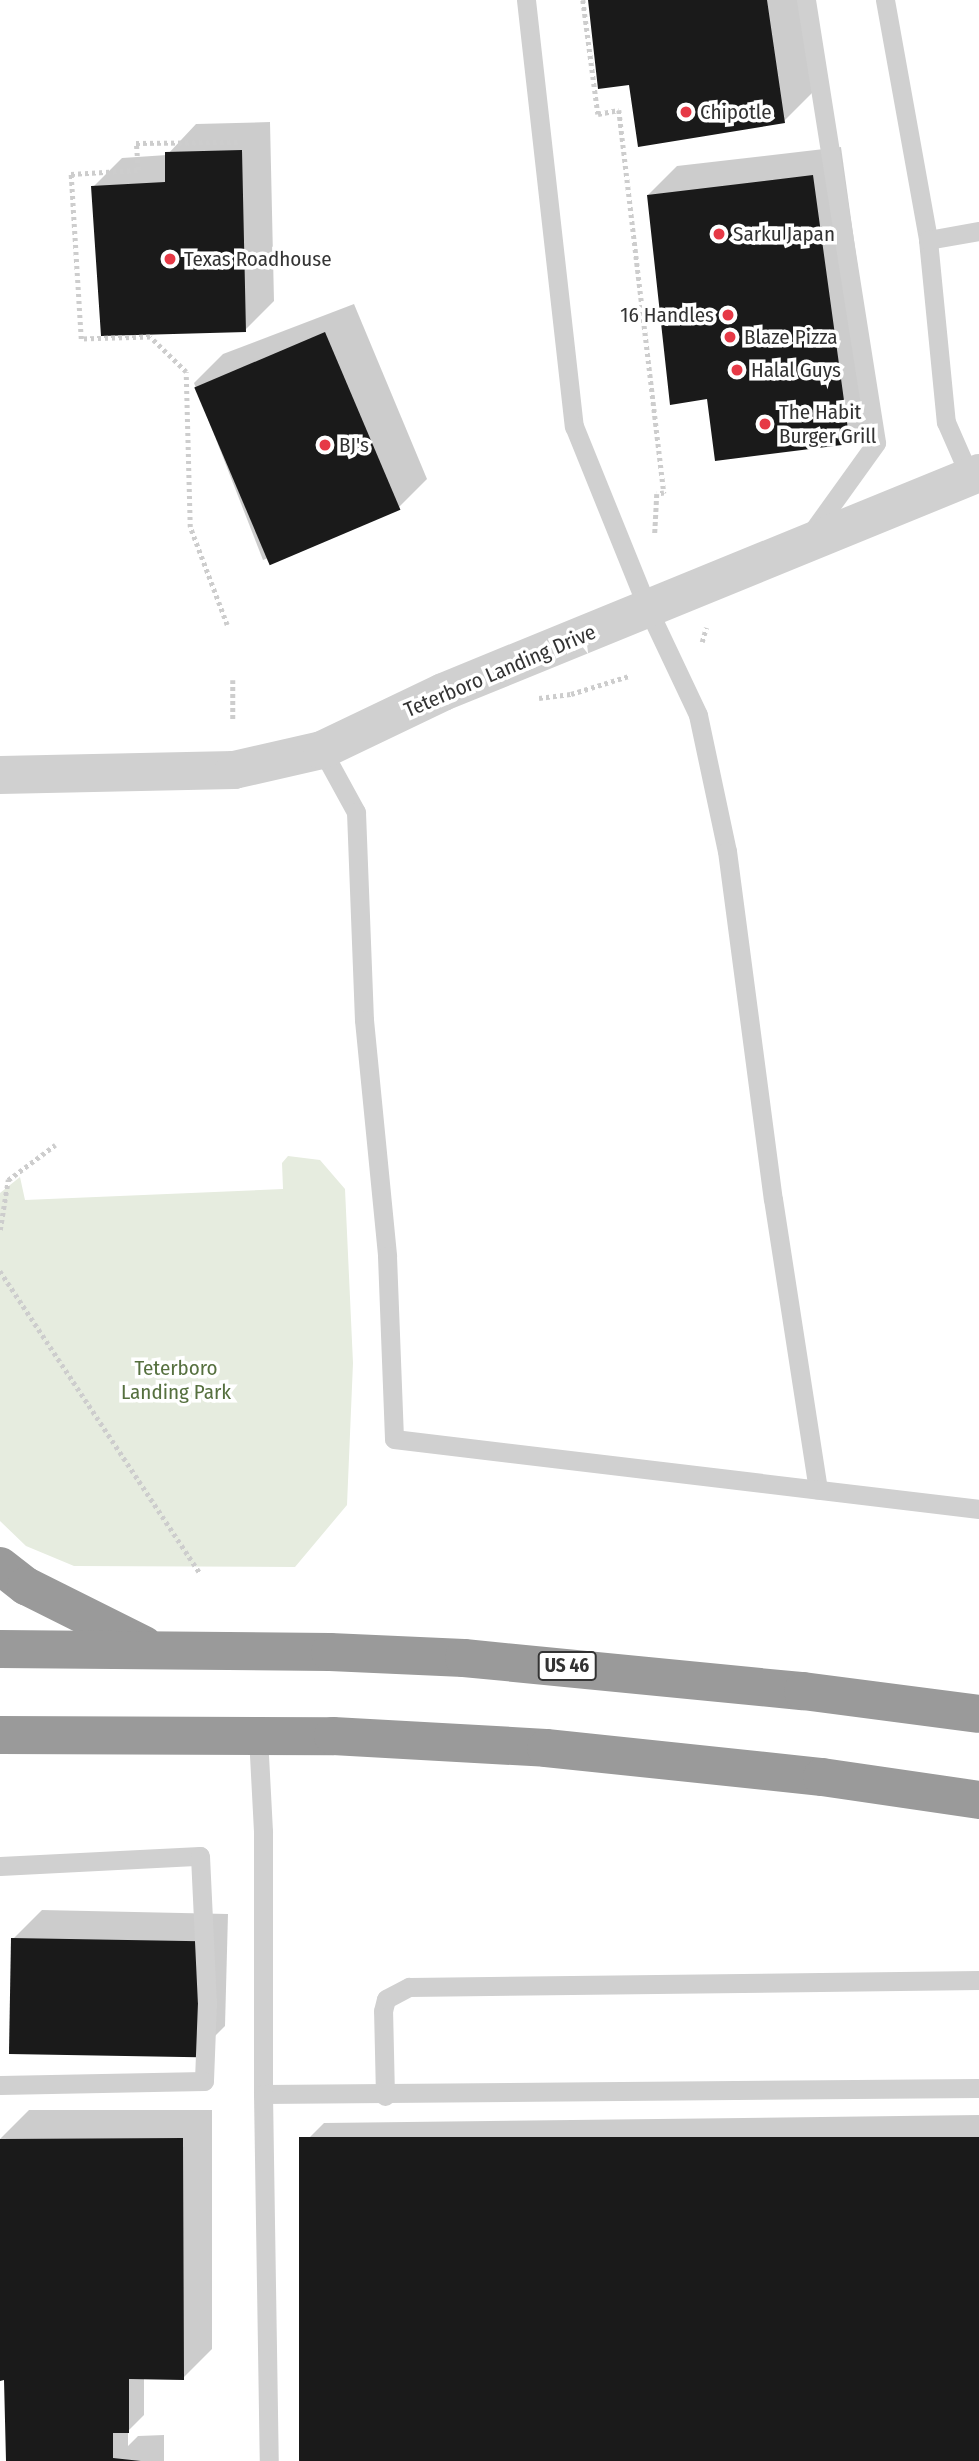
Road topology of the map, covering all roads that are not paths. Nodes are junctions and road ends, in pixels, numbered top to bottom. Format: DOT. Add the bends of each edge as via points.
graph roads {
  1 [pos="526,0"];
  2 [pos="806,0"];
  3 [pos="885,0"];
  4 [pos="979,231"];
  5 [pos="928,240"];
  6 [pos="974,475"];
  7 [pos="804,542"];
  8 [pos="648,609"];
  9 [pos="322,750"];
  10 [pos="0,775"];
  11 [pos="818,1490"];
  12 [pos="979,1510"];
  13 [pos="0,1566"];
  14 [pos="0,1649"];
  15 [pos="153,1649"];
  16 [pos="0,1706"];
  17 [pos="979,1714"];
  18 [pos="16,1734"];
  19 [pos="258,1735"];
  20 [pos="979,1800"];
  21 [pos="0,1866"];
  22 [pos="979,1980"];
  23 [pos="0,2085"];
  24 [pos="979,2088"];
  25 [pos="263,2094"];
  26 [pos="385,2096"];
  27 [pos="270,2461"];
  1 -- 8 [label="lane" via="573,426"];
  2 -- 7 [label="lane" via="876,443"];
  3 -- 5 [label="lane"];
  4 -- 5 [label="lane"];
  5 -- 6 [label="lane" via="946,422"];
  6 -- 7 [label="street, Teterboro Landing Drive"];
  7 -- 8 [label="street, Teterboro Landing Drive"];
  8 -- 9 [label="street, Teterboro Landing Drive" via="450,689"];
  8 -- 11 [label="lane" via="698,715 727,851 773,1199"];
  9 -- 10 [label="street, Teterboro Landing Drive" via="234,771"];
  9 -- 11 [label="lane" via="356,812 364,1020 387,1256 394,1439"];
  11 -- 12 [label="lane"];
  13 -- 15 [label="highway" via="26,1586"];
  14 -- 15 [label="highway, US 46"];
  15 -- 17 [label="highway, US 46" via="519,1662 803,1690"];
  16 -- 18 [label="highway"];
  18 -- 19 [label="highway"];
  19 -- 20 [label="highway" via="546,1748 822,1777"];
  19 -- 25 [label="lane" via="263,1832"];
  21 -- 23 [label="lane" via="201,1856 207,2002 204,2081"];
  22 -- 26 [label="lane" via="409,1987 386,1999 383,2011"];
  24 -- 26 [label="lane"];
  25 -- 26 [label="lane"];
  25 -- 27 [label="lane"];
}
